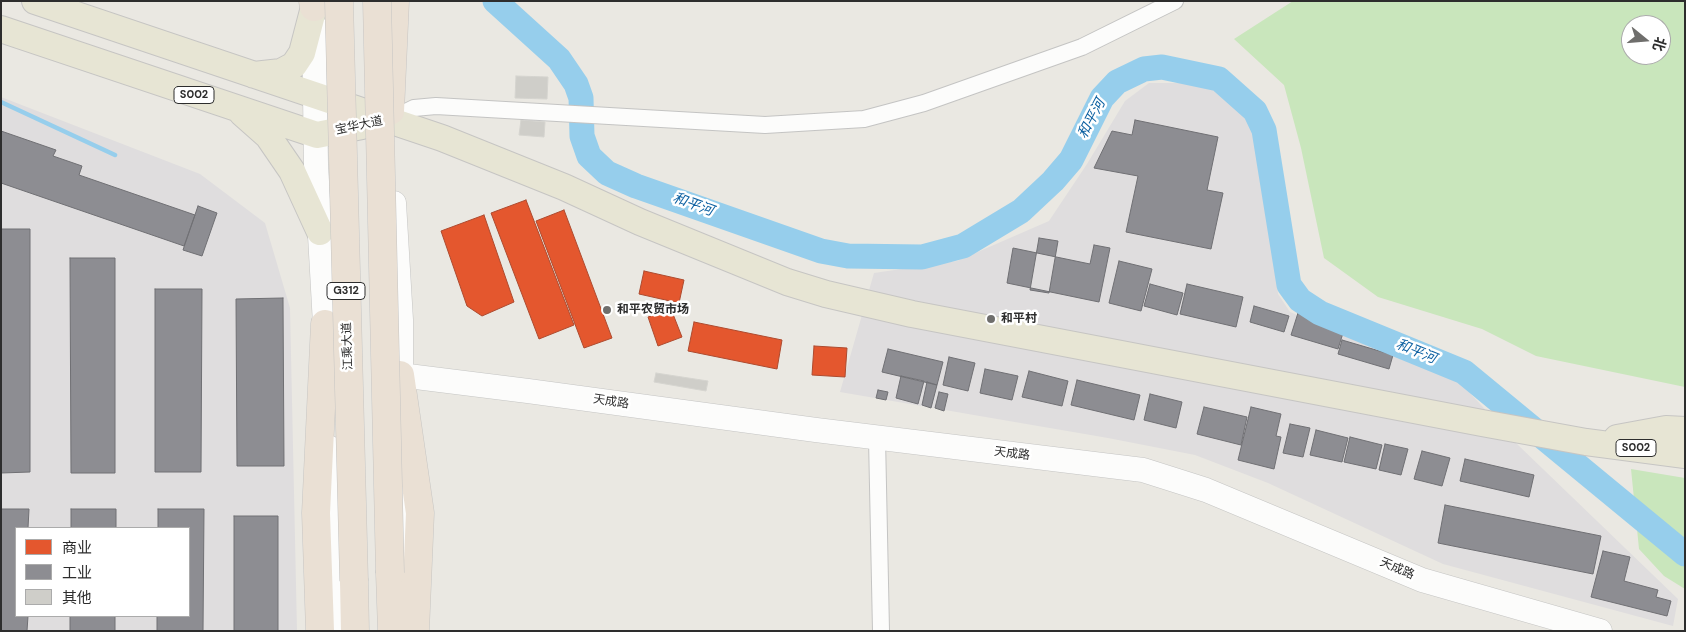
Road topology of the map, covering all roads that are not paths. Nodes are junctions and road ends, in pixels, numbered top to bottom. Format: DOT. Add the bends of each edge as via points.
graph roads {
  1 [pos="35,1"];
  2 [pos="377,1"];
  3 [pos="388,1"];
  4 [pos="395,1"];
  5 [pos="1175,1"];
  6 [pos="318,2"];
  7 [pos="1,29"];
  8 [pos="254,75"];
  9 [pos="314,96"];
  10 [pos="237,109"];
  11 [pos="390,120"];
  12 [pos="317,135"];
  13 [pos="320,232"];
  14 [pos="325,324"];
  15 [pos="400,375"];
  16 [pos="1685,430"];
  17 [pos="877,438"];
  18 [pos="1586,442"];
  19 [pos="1685,455"];
  20 [pos="320,631"];
  21 [pos="337,631"];
  22 [pos="355,631"];
  23 [pos="392,631"];
  24 [pos="408,631"];
  25 [pos="415,631"];
  26 [pos="881,631"];
  27 [pos="1600,631"];
  1 -- 8 [label="main road, 宝华大道"];
  2 -- 23 [label="highway, G312, bridge"];
  3 -- 11 [label="street"];
  4 -- 11 [label="highway"];
  5 -- 11 [label="street" via="1082,47 924,103 864,119 765,125 436,106 414,108"];
  6 -- 8 [label="main road" via="302,53 294,65 281,72"];
  6 -- 9 [label="street"];
  6 -- 22 [label="highway, 江乘大道 / G312, bridge"];
  7 -- 10 [label="main road, 宝华大道 / S002"];
  8 -- 9 [label="main road, 宝华大道"];
  9 -- 11 [label="main road, 宝华大道"];
  9 -- 12 [label="street"];
  10 -- 12 [label="main road, 宝华大道 / S002"];
  10 -- 13 [label="main road" via="268,136 292,171"];
  11 -- 12 [label="main road, 宝华大道 / S002"];
  11 -- 15 [label="street"];
  11 -- 18 [label="main road" via="564,187 787,282 826,294 921,316"];
  12 -- 13 [label="street"];
  13 -- 14 [label="street"];
  14 -- 20 [label="highway" via="316,513"];
  14 -- 21 [label="street"];
  15 -- 17 [label="street, 天成路"];
  15 -- 24 [label="street"];
  15 -- 25 [label="highway" via="420,513"];
  16 -- 18 [label="main road" via="1666,429"];
  17 -- 26 [label="street"];
  17 -- 27 [label="street, 天成路" via="1143,470 1206,490 1422,580"];
  18 -- 19 [label="main road, S002"];
}
